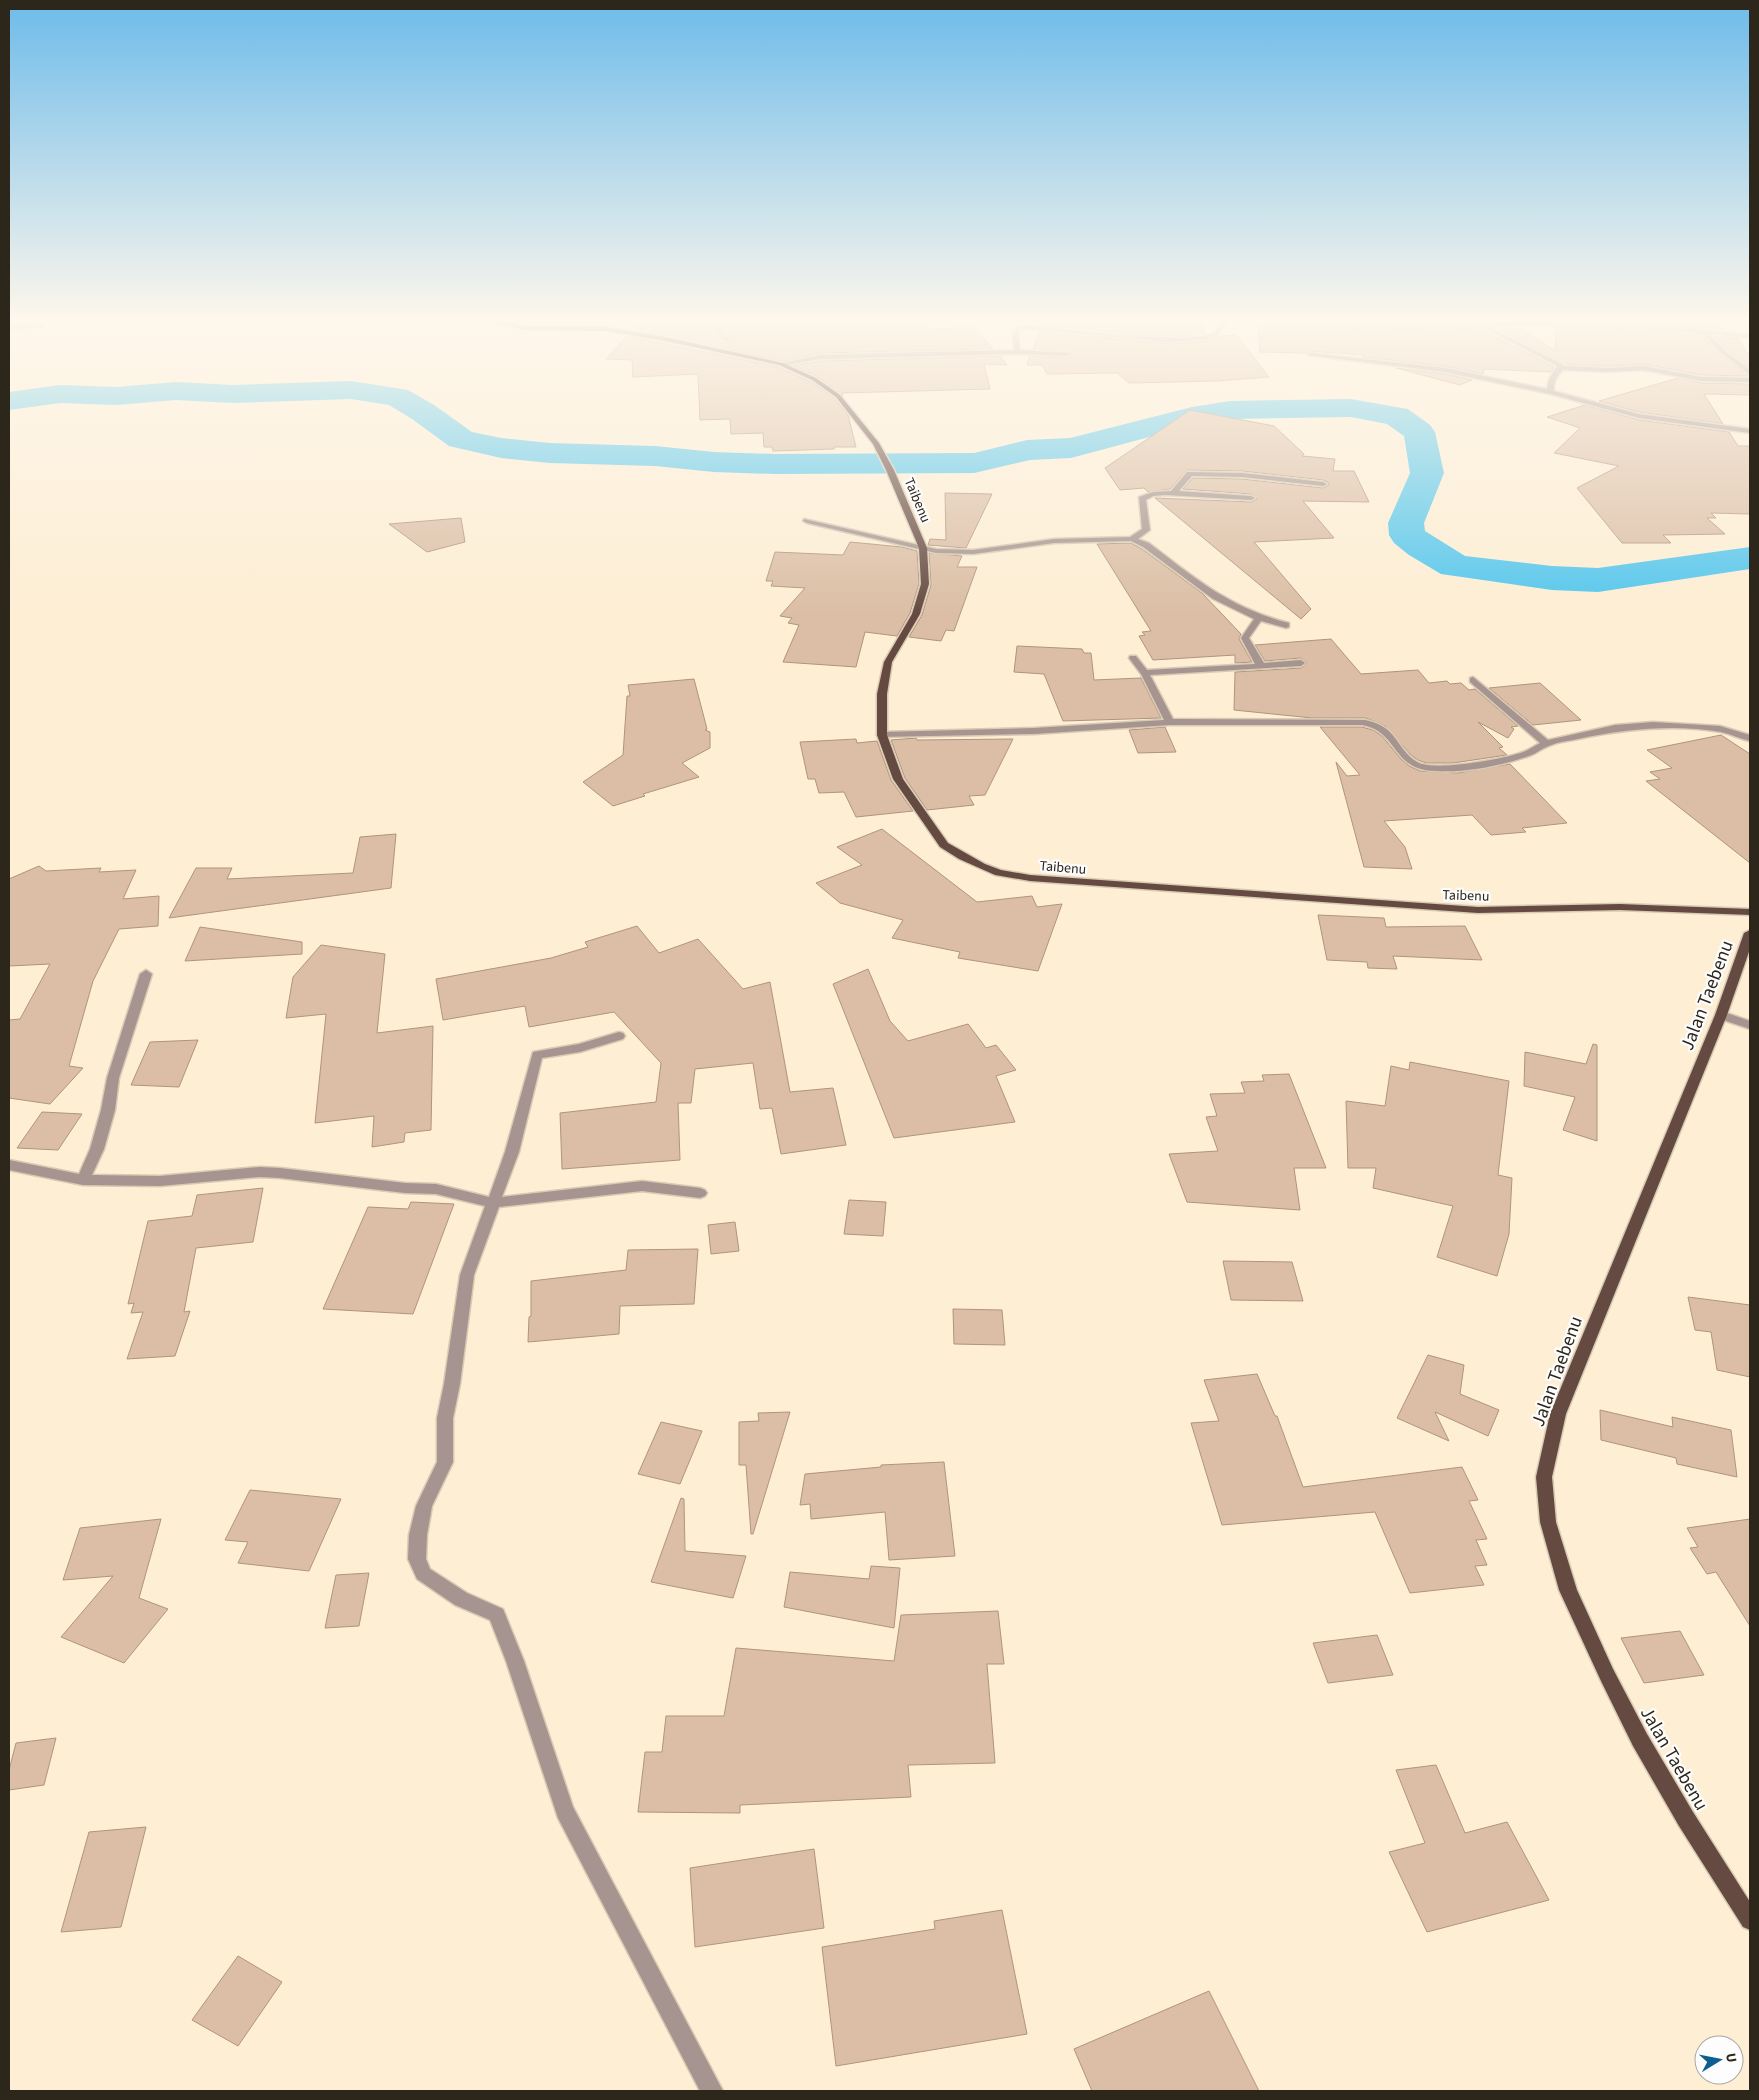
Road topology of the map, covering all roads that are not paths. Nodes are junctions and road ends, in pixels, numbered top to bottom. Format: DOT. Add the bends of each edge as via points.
graph roads {
  1 [pos="857,419"];
  2 [pos="1661,419"];
  3 [pos="1750,431"];
  4 [pos="1323,484"];
  5 [pos="1173,493"];
  6 [pos="1251,498"];
  7 [pos="807,521"];
  8 [pos="1132,539"];
  9 [pos="923,548"];
  10 [pos="1259,618"];
  11 [pos="1286,625"];
  12 [pos="1133,658"];
  13 [pos="1301,664"];
  14 [pos="1261,666"];
  15 [pos="1144,671"];
  16 [pos="1473,680"];
  17 [pos="1170,722"];
  18 [pos="882,735"];
  19 [pos="1750,738"];
  20 [pos="1546,743"];
  21 [pos="1750,912"];
  22 [pos="1750,933"];
  23 [pos="146,974"];
  24 [pos="1721,1015"];
  25 [pos="1750,1025"];
  26 [pos="619,1036"];
  27 [pos="9,1165"];
  28 [pos="83,1180"];
  29 [pos="700,1193"];
  30 [pos="494,1203"];
  31 [pos="1750,1920"];
  32 [pos="712,2091"];
  1 -- 9 [label="main road, Taibenu" via="876,442"];
  2 -- 3 [label="street"];
  4 -- 5 [label="street" via="1201,473 1190,474"];
  5 -- 6 [label="street"];
  5 -- 8 [label="street" via="1142,499 1146,530"];
  7 -- 9 [label="street"];
  8 -- 9 [label="street" via="1054,541 955,553"];
  8 -- 10 [label="street" via="1146,545 1216,597"];
  9 -- 18 [label="main road, Taibenu" via="925,584 916,614 888,662 882,694"];
  10 -- 11 [label="street"];
  10 -- 14 [label="street" via="1245,638"];
  12 -- 15 [label="street"];
  13 -- 14 [label="street"];
  14 -- 15 [label="street"];
  15 -- 17 [label="street"];
  16 -- 20 [label="street"];
  17 -- 18 [label="street" via="1034,731"];
  17 -- 20 [label="street" via="1362,722 1384,730 1402,754 1416,765 1441,770 1509,758 1528,753"];
  18 -- 21 [label="main road, Taibenu" via="898,779 944,845 962,857 1000,873 1074,882 1478,910 1620,907"];
  19 -- 20 [label="street" via="1720,729 1653,725 1616,728"];
  22 -- 24 [label="main road, Jalan Taebenu"];
  23 -- 28 [label="street" via="113,1078 97,1149"];
  24 -- 25 [label="street"];
  24 -- 31 [label="main road, Jalan Taebenu" via="1558,1414 1544,1477 1548,1522 1568,1590 1606,1676 1677,1803"];
  26 -- 30 [label="street" via="580,1048 537,1055 512,1152"];
  27 -- 28 [label="street"];
  28 -- 30 [label="street" via="160,1182 260,1172 436,1189"];
  29 -- 30 [label="street" via="642,1186"];
  30 -- 32 [label="street" via="467,1275 445,1418 445,1462 424,1506 417,1559 423,1574 460,1599 497,1615 565,1811"];
}
